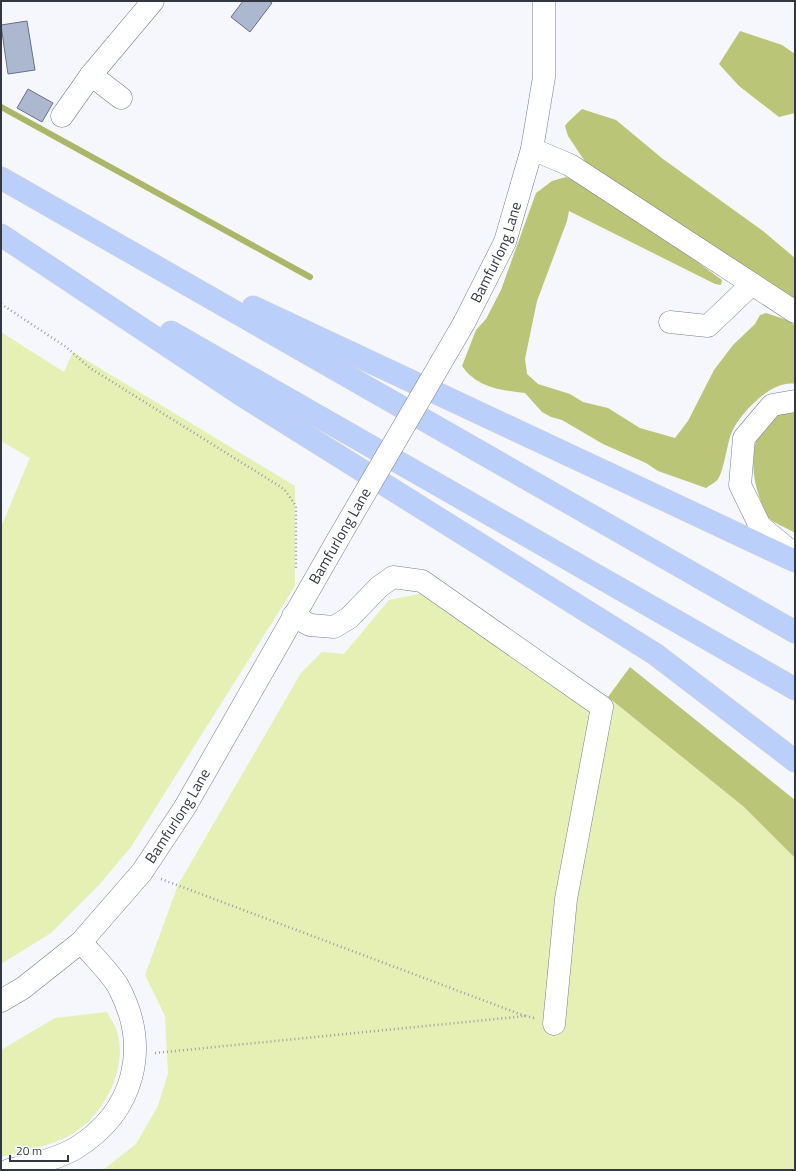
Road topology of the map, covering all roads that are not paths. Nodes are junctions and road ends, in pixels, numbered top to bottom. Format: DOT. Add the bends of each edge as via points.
graph roads {
  1 [pos="153,1"];
  2 [pos="544,1"];
  3 [pos="90,75"];
  4 [pos="121,98"];
  5 [pos="62,116"];
  6 [pos="532,149"];
  7 [pos="1,178"];
  8 [pos="89,229"];
  9 [pos="1,235"];
  10 [pos="752,284"];
  11 [pos="795,312"];
  12 [pos="670,322"];
  13 [pos="795,401"];
  14 [pos="795,555"];
  15 [pos="795,561"];
  16 [pos="293,616"];
  17 [pos="795,632"];
  18 [pos="795,689"];
  19 [pos="795,761"];
  20 [pos="81,942"];
  21 [pos="1,1002"];
  22 [pos="554,1024"];
  23 [pos="9,1170"];
  1 -- 3 [label="street"];
  2 -- 6 [label="street, Bamfurlong Lane" via="544,77"];
  3 -- 4 [label="street"];
  3 -- 5 [label="street"];
  6 -- 10 [label="street" via="570,165"];
  6 -- 16 [label="street, Bamfurlong Lane, bridge" via="505,242 464,323"];
  7 -- 8 [label="highway"];
  8 -- 15 [label="highway"];
  8 -- 17 [label="highway"];
  9 -- 18 [label="highway"];
  9 -- 19 [label="highway" via="243,396 655,654"];
  10 -- 11 [label="street"];
  10 -- 12 [label="street" via="708,326"];
  13 -- 14 [label="street" via="772,405 744,438 740,485 760,526"];
  16 -- 20 [label="street, Bamfurlong Lane" via="184,807 142,872"];
  16 -- 22 [label="street" via="310,625 334,627 349,618 379,587 393,577 422,581 602,707 566,899"];
  20 -- 21 [label="street, Bamfurlong Lane"];
  20 -- 23 [label="street" via="118,986 134,1027 134,1063 125,1098 107,1122 75,1148 38,1163"];
}
